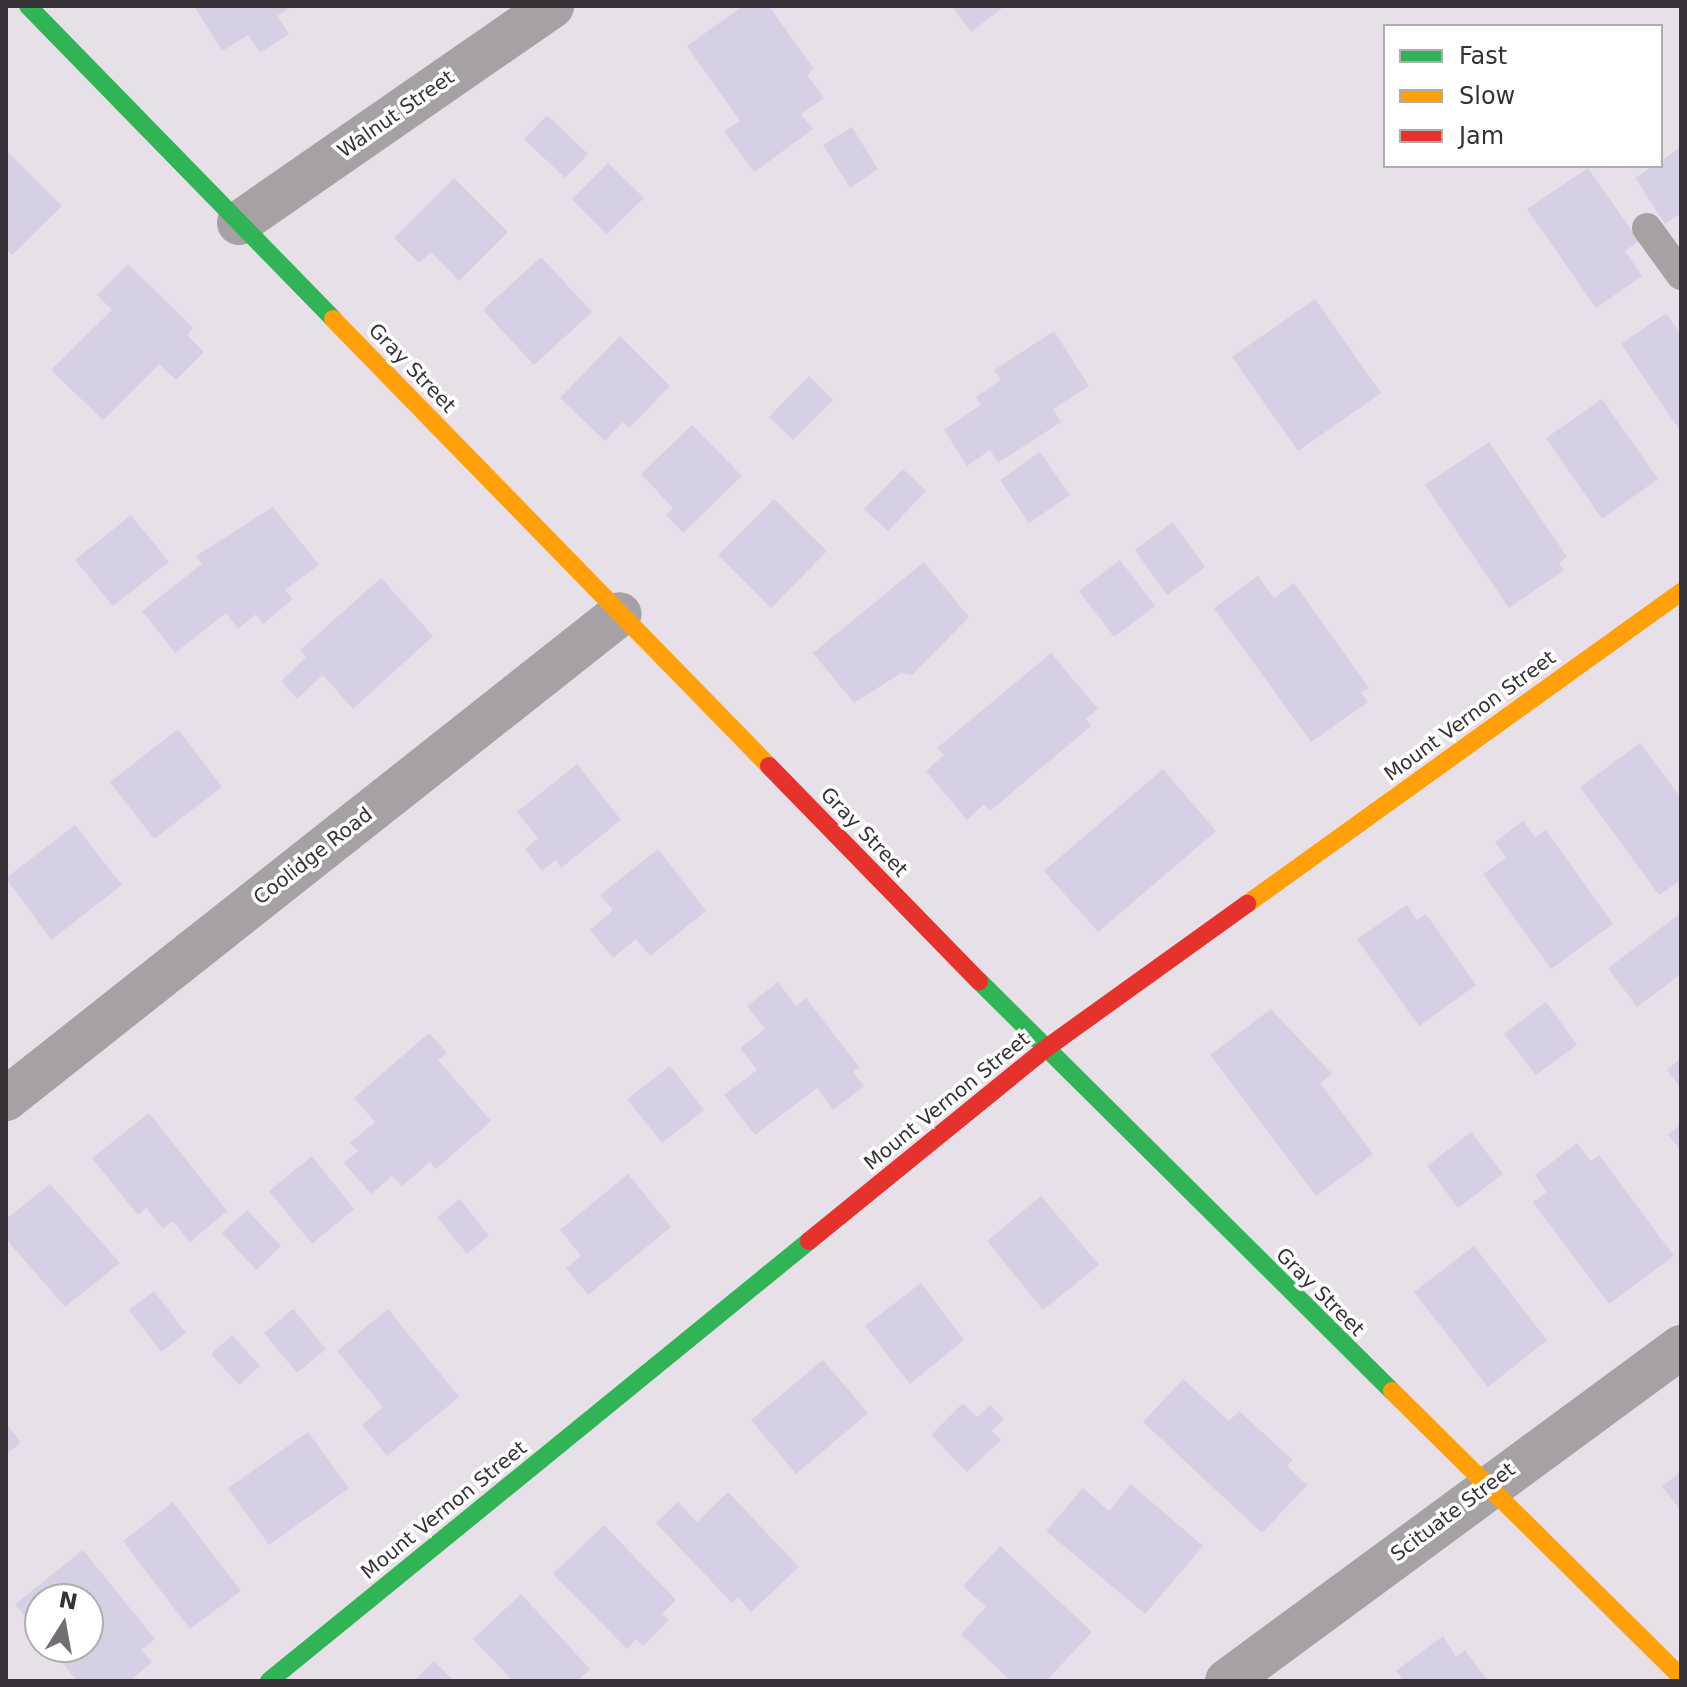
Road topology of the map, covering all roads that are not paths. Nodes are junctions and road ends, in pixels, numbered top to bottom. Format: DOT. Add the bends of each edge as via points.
graph roads {
  1 [pos="28,6"];
  2 [pos="552,6"];
  3 [pos="239,223"];
  4 [pos="1647,228"];
  5 [pos="1681,275"];
  6 [pos="1681,592"];
  7 [pos="620,614"];
  8 [pos="1045,1049"];
  9 [pos="6,1099"];
  10 [pos="1681,1347"];
  11 [pos="1485,1488"];
  12 [pos="1681,1677"];
  13 [pos="269,1681"];
  14 [pos="1227,1681"];
  1 -- 3 [label="street, Gray Street"];
  2 -- 3 [label="street, Walnut Street"];
  3 -- 7 [label="street, Gray Street"];
  4 -- 5 [label="lane"];
  6 -- 8 [label="street, Mount Vernon Street"];
  7 -- 8 [label="street, Gray Street"];
  7 -- 9 [label="street, Coolidge Road"];
  8 -- 11 [label="street, Gray Street"];
  8 -- 13 [label="street, Mount Vernon Street"];
  10 -- 11 [label="street, Scituate Street"];
  11 -- 12 [label="street, Gray Street"];
  11 -- 14 [label="street, Scituate Street"];
}
